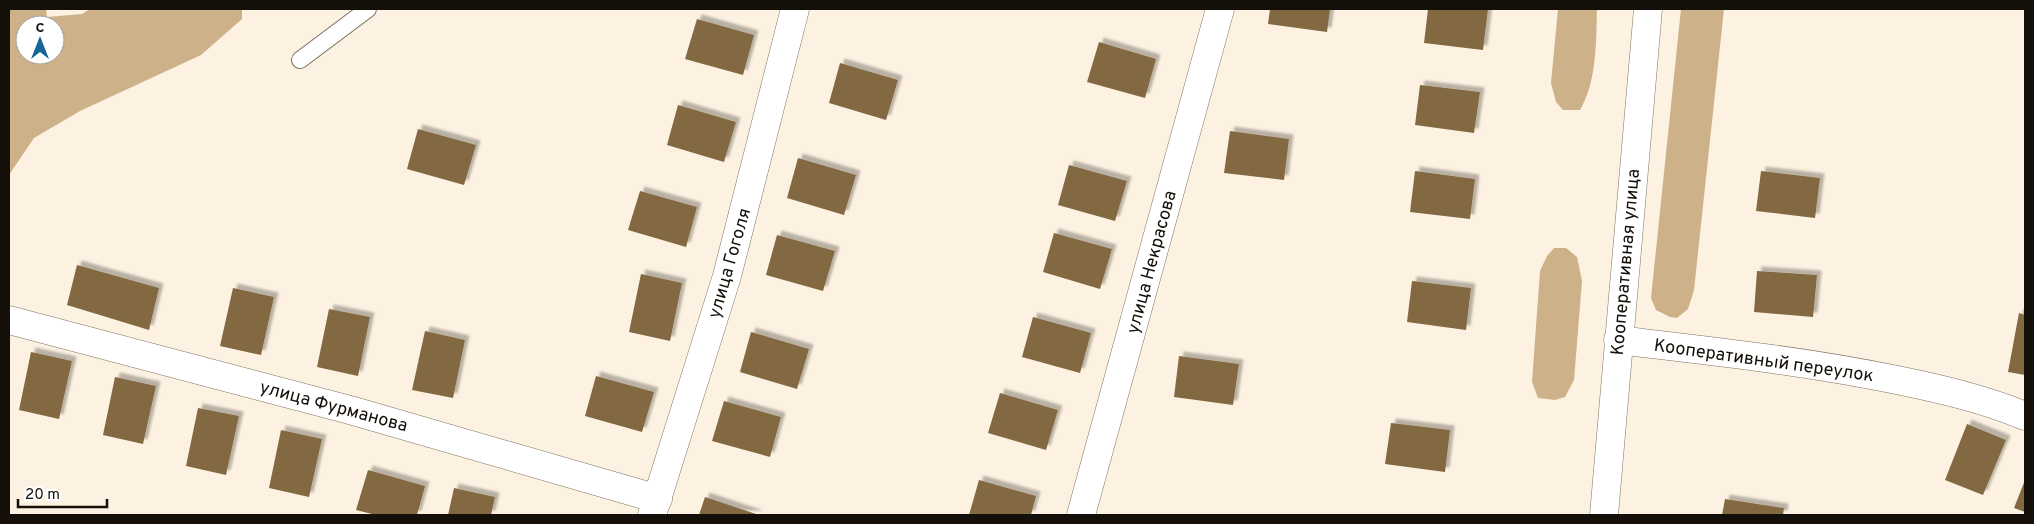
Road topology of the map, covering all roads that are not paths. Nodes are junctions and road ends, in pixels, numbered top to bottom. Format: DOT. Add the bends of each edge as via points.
graph roads {
  1 [pos="368,9"];
  2 [pos="795,9"];
  3 [pos="1220,9"];
  4 [pos="1648,9"];
  5 [pos="300,60"];
  6 [pos="9,320"];
  7 [pos="1618,340"];
  8 [pos="2025,416"];
  9 [pos="655,507"];
  10 [pos="1081,515"];
  11 [pos="1604,515"];
  1 -- 5 [label="lane"];
  2 -- 9 [label="street, улица Гоголя" via="727,276"];
  3 -- 10 [label="street, улица Некрасова"];
  4 -- 7 [label="street, Кооперативная улица"];
  6 -- 9 [label="street, улица Фурманова" via="350,410"];
  7 -- 8 [label="street, Кооперативный переулок" via="1791,360 1878,376 1939,388"];
  7 -- 11 [label="street, Кооперативная улица"];
}
